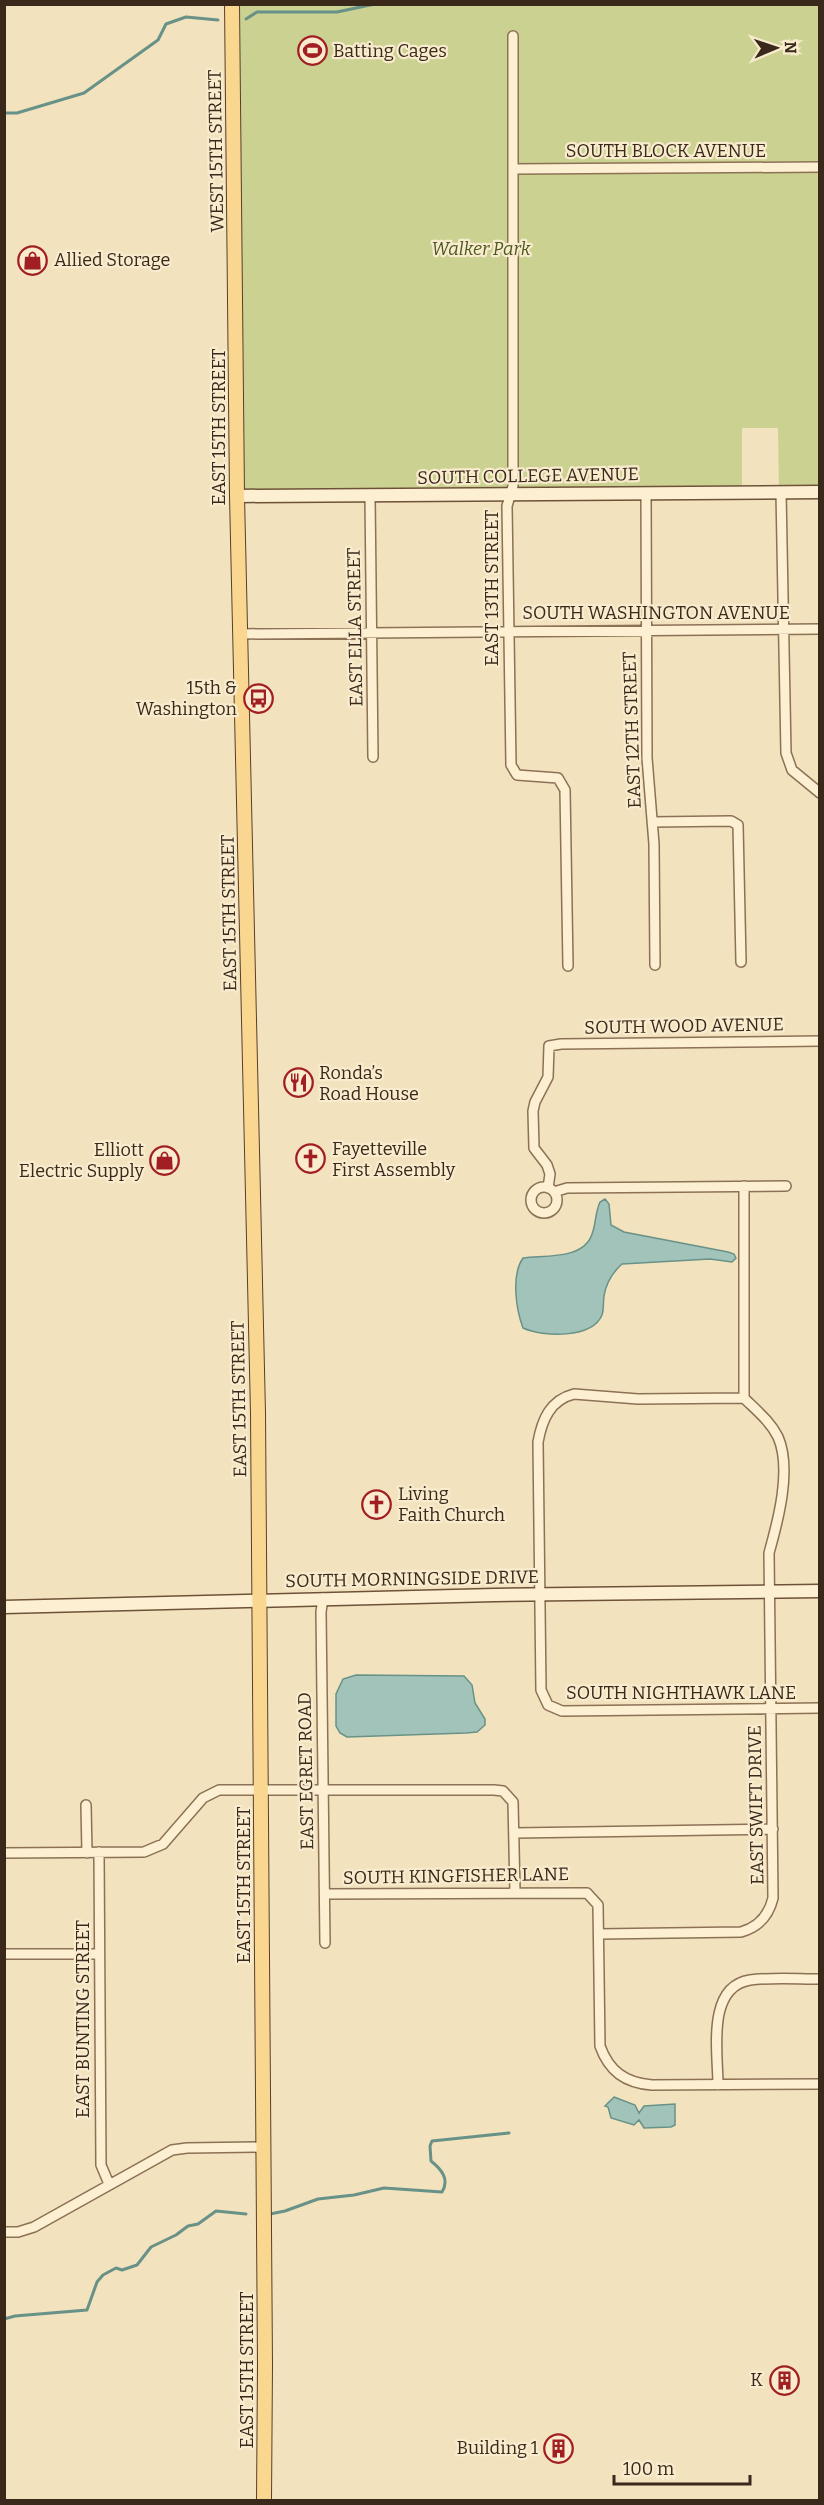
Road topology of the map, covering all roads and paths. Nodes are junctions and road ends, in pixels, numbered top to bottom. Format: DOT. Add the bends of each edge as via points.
graph roads {
  1 [pos="232,4"];
  2 [pos="513,36"];
  3 [pos="819,167"];
  4 [pos="513,169"];
  5 [pos="236,297"];
  6 [pos="781,492"];
  7 [pos="819,492"];
  8 [pos="646,493"];
  9 [pos="510,494"];
  10 [pos="237,496"];
  11 [pos="370,496"];
  12 [pos="645,629"];
  13 [pos="783,629"];
  14 [pos="819,629"];
  15 [pos="508,630"];
  16 [pos="372,632"];
  17 [pos="241,634"];
  18 [pos="373,757"];
  19 [pos="819,793"];
  20 [pos="652,822"];
  21 [pos="741,962"];
  22 [pos="655,965"];
  23 [pos="568,966"];
  24 [pos="819,1041"];
  25 [pos="744,1186"];
  26 [pos="786,1186"];
  27 [pos="744,1398"];
  28 [pos="769,1591"];
  29 [pos="819,1591"];
  30 [pos="540,1594"];
  31 [pos="323,1598"];
  32 [pos="260,1600"];
  33 [pos="4,1606"];
  34 [pos="819,1708"];
  35 [pos="771,1709"];
  36 [pos="261,1789"];
  37 [pos="324,1790"];
  38 [pos="86,1805"];
  39 [pos="773,1829"];
  40 [pos="515,1833"];
  41 [pos="87,1852"];
  42 [pos="99,1852"];
  43 [pos="4,1853"];
  44 [pos="515,1892"];
  45 [pos="325,1894"];
  46 [pos="599,1934"];
  47 [pos="325,1943"];
  48 [pos="4,1954"];
  49 [pos="99,1954"];
  50 [pos="819,1979"];
  51 [pos="819,2084"];
  52 [pos="718,2085"];
  53 [pos="264,2147"];
  54 [pos="109,2184"];
  55 [pos="4,2232"];
  56 [pos="264,2500"];
  1 -- 5 [label="main road, WEST 15TH STREET"];
  2 -- 4 [label="street, EAST 13TH STREET"];
  3 -- 4 [label="street, SOUTH BLOCK AVENUE"];
  4 -- 9 [label="street, EAST 13TH STREET"];
  5 -- 10 [label="main road, EAST 15TH STREET"];
  6 -- 7 [label="street, SOUTH COLLEGE AVENUE"];
  6 -- 8 [label="street, SOUTH COLLEGE AVENUE"];
  6 -- 13 [label="street"];
  8 -- 9 [label="street, SOUTH COLLEGE AVENUE"];
  8 -- 12 [label="street, EAST 12TH STREET"];
  9 -- 11 [label="street, SOUTH COLLEGE AVENUE"];
  9 -- 15 [label="street, EAST 13TH STREET"];
  10 -- 11 [label="street, SOUTH COLLEGE AVENUE"];
  10 -- 17 [label="main road, EAST 15TH STREET"];
  11 -- 16 [label="street, EAST ELLA STREET"];
  12 -- 13 [label="street, SOUTH WASHINGTON AVENUE"];
  12 -- 15 [label="street, SOUTH WASHINGTON AVENUE"];
  12 -- 20 [label="street, EAST 12TH STREET"];
  13 -- 14 [label="street, SOUTH WASHINGTON AVENUE"];
  13 -- 19 [label="street" via="788,762"];
  15 -- 16 [label="street, SOUTH WASHINGTON AVENUE"];
  15 -- 23 [label="street, EAST 13TH STREET" via="511,765 517,775 558,778 566,790"];
  16 -- 17 [label="street, SOUTH WASHINGTON AVENUE"];
  16 -- 18 [label="street, EAST ELLA STREET"];
  17 -- 32 [label="main road, EAST 15TH STREET"];
  20 -- 21 [label="street" via="731,821 738,825"];
  20 -- 22 [label="street, EAST 12TH STREET"];
  24 -- 25 [label="street, SOUTH WOOD AVENUE" via="549,1046 548,1077 533,1111 534,1148 547,1165 551,1190"];
  25 -- 26 [label="street"];
  25 -- 27 [label="street"];
  27 -- 28 [label="street, EAST SWIFT DRIVE" via="773,1430 782,1454 783,1493 769,1553"];
  27 -- 30 [label="street" via="638,1399 574,1394 549,1409 540,1431"];
  28 -- 29 [label="street, SOUTH MORNINGSIDE DRIVE"];
  28 -- 30 [label="street, SOUTH MORNINGSIDE DRIVE"];
  28 -- 35 [label="street, EAST SWIFT DRIVE"];
  30 -- 31 [label="street, SOUTH MORNINGSIDE DRIVE"];
  30 -- 35 [label="street, SOUTH NIGHTHAWK LANE" via="541,1690 543,1699 554,1709"];
  31 -- 32 [label="street, SOUTH MORNINGSIDE DRIVE"];
  31 -- 37 [label="street, EAST EGRET ROAD"];
  32 -- 33 [label="street, SOUTH MORNINGSIDE DRIVE"];
  32 -- 36 [label="main road, EAST 15TH STREET"];
  34 -- 35 [label="street, SOUTH NIGHTHAWK LANE"];
  35 -- 39 [label="street, EAST SWIFT DRIVE"];
  36 -- 37 [label="street"];
  36 -- 42 [label="street" via="219,1790 203,1798 164,1844 144,1852"];
  36 -- 53 [label="main road, EAST 15TH STREET"];
  37 -- 40 [label="street" via="503,1791 513,1802"];
  37 -- 45 [label="street, EAST EGRET ROAD"];
  38 -- 41 [label="street"];
  39 -- 40 [label="street"];
  39 -- 46 [label="street, EAST SWIFT DRIVE" via="773,1898 766,1916 753,1928 735,1933"];
  40 -- 44 [label="street"];
  41 -- 42 [label="street"];
  41 -- 43 [label="street"];
  42 -- 49 [label="street, EAST BUNTING STREET"];
  44 -- 45 [label="street, SOUTH KINGFISHER LANE"];
  44 -- 46 [label="street, SOUTH KINGFISHER LANE" via="587,1893 598,1905"];
  45 -- 47 [label="street, EAST EGRET ROAD"];
  46 -- 52 [label="street, SOUTH KINGFISHER LANE" via="599,2035 609,2064 623,2078 640,2085"];
  48 -- 49 [label="street"];
  49 -- 54 [label="street, EAST BUNTING STREET" via="101,2165"];
  50 -- 52 [label="street" via="748,1980 729,1991 718,2010"];
  51 -- 52 [label="street, SOUTH KINGFISHER LANE"];
  53 -- 54 [label="street" via="172,2150"];
  53 -- 56 [label="main road, EAST 15TH STREET"];
  54 -- 55 [label="street" via="34,2227"];
}
